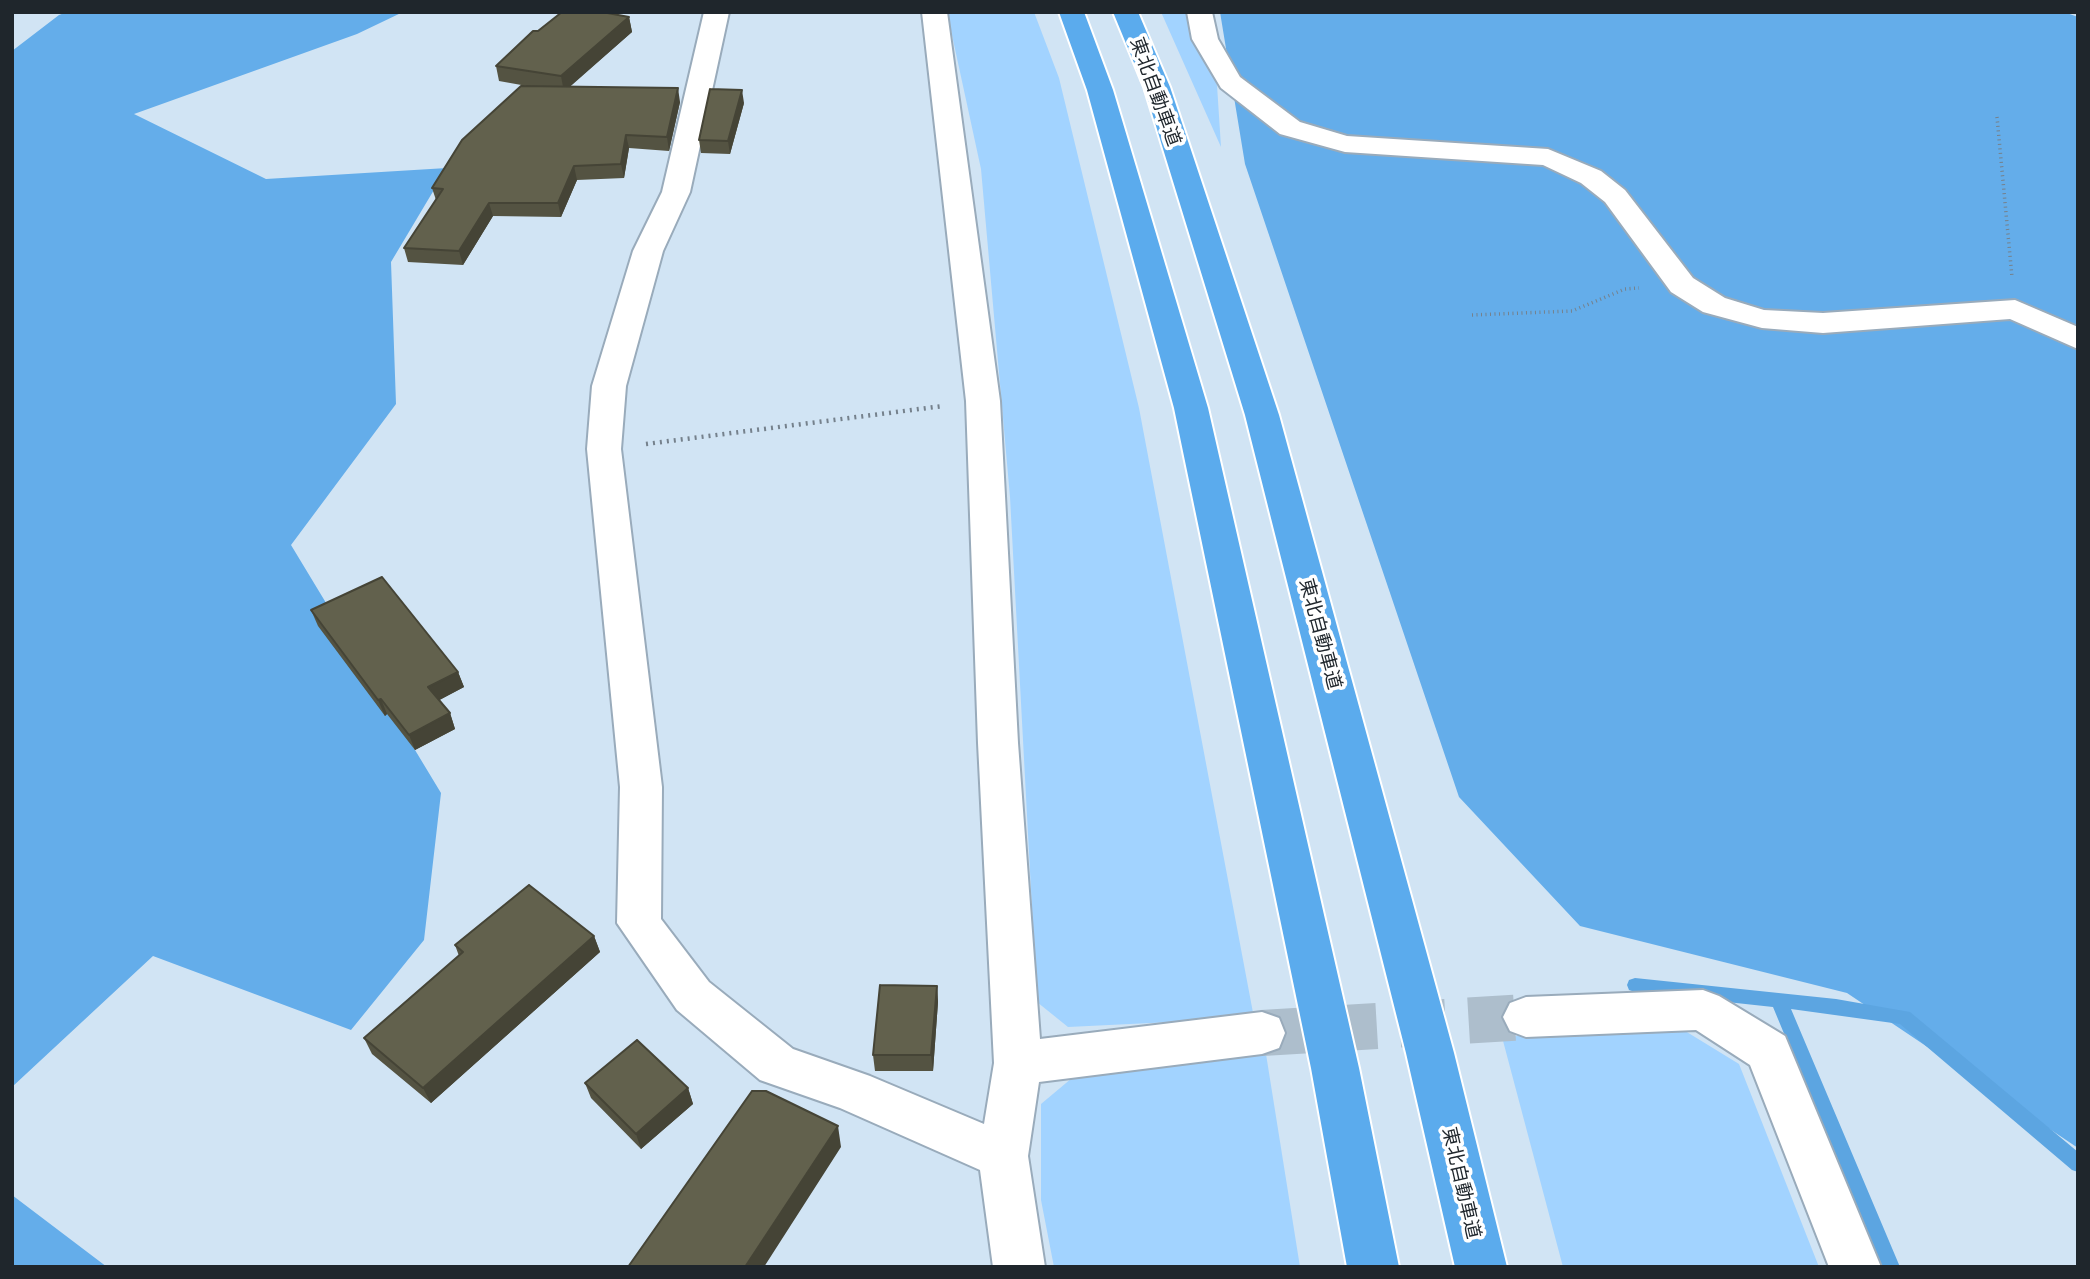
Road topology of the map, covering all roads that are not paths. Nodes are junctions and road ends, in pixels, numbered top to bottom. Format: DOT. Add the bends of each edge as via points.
graph roads {
  1 [pos="717,12"];
  2 [pos="934,12"];
  3 [pos="1072,12"];
  4 [pos="1125,12"];
  5 [pos="1199,12"];
  6 [pos="2078,339"];
  7 [pos="1526,1017"];
  8 [pos="1262,1033"];
  9 [pos="1018,1063"];
  10 [pos="1003,1156"];
  11 [pos="1019,1267"];
  12 [pos="1373,1267"];
  13 [pos="1481,1267"];
  14 [pos="1856,1267"];
  1 -- 10 [label="street" via="676,192 649,251 609,386 604,449 641,787 639,923 693,996 777,1065 853,1091"];
  2 -- 9 [label="street" via="983,401"];
  3 -- 12 [label="highway" via="1101,90 1191,408 1335,1069"];
  4 -- 13 [label="highway, 東北自動車道" via="1157,87 1262,415 1430,1053"];
  5 -- 6 [label="street" via="1205,38 1230,82 1290,128 1345,144 1548,157 1591,177 1615,196 1682,285 1714,305 1762,318 1824,323 2015,309"];
  7 -- 14 [label="street" via="1703,1010 1768,1051"];
  8 -- 9 [label="street"];
  9 -- 10 [label="street"];
  10 -- 11 [label="street"];
}
